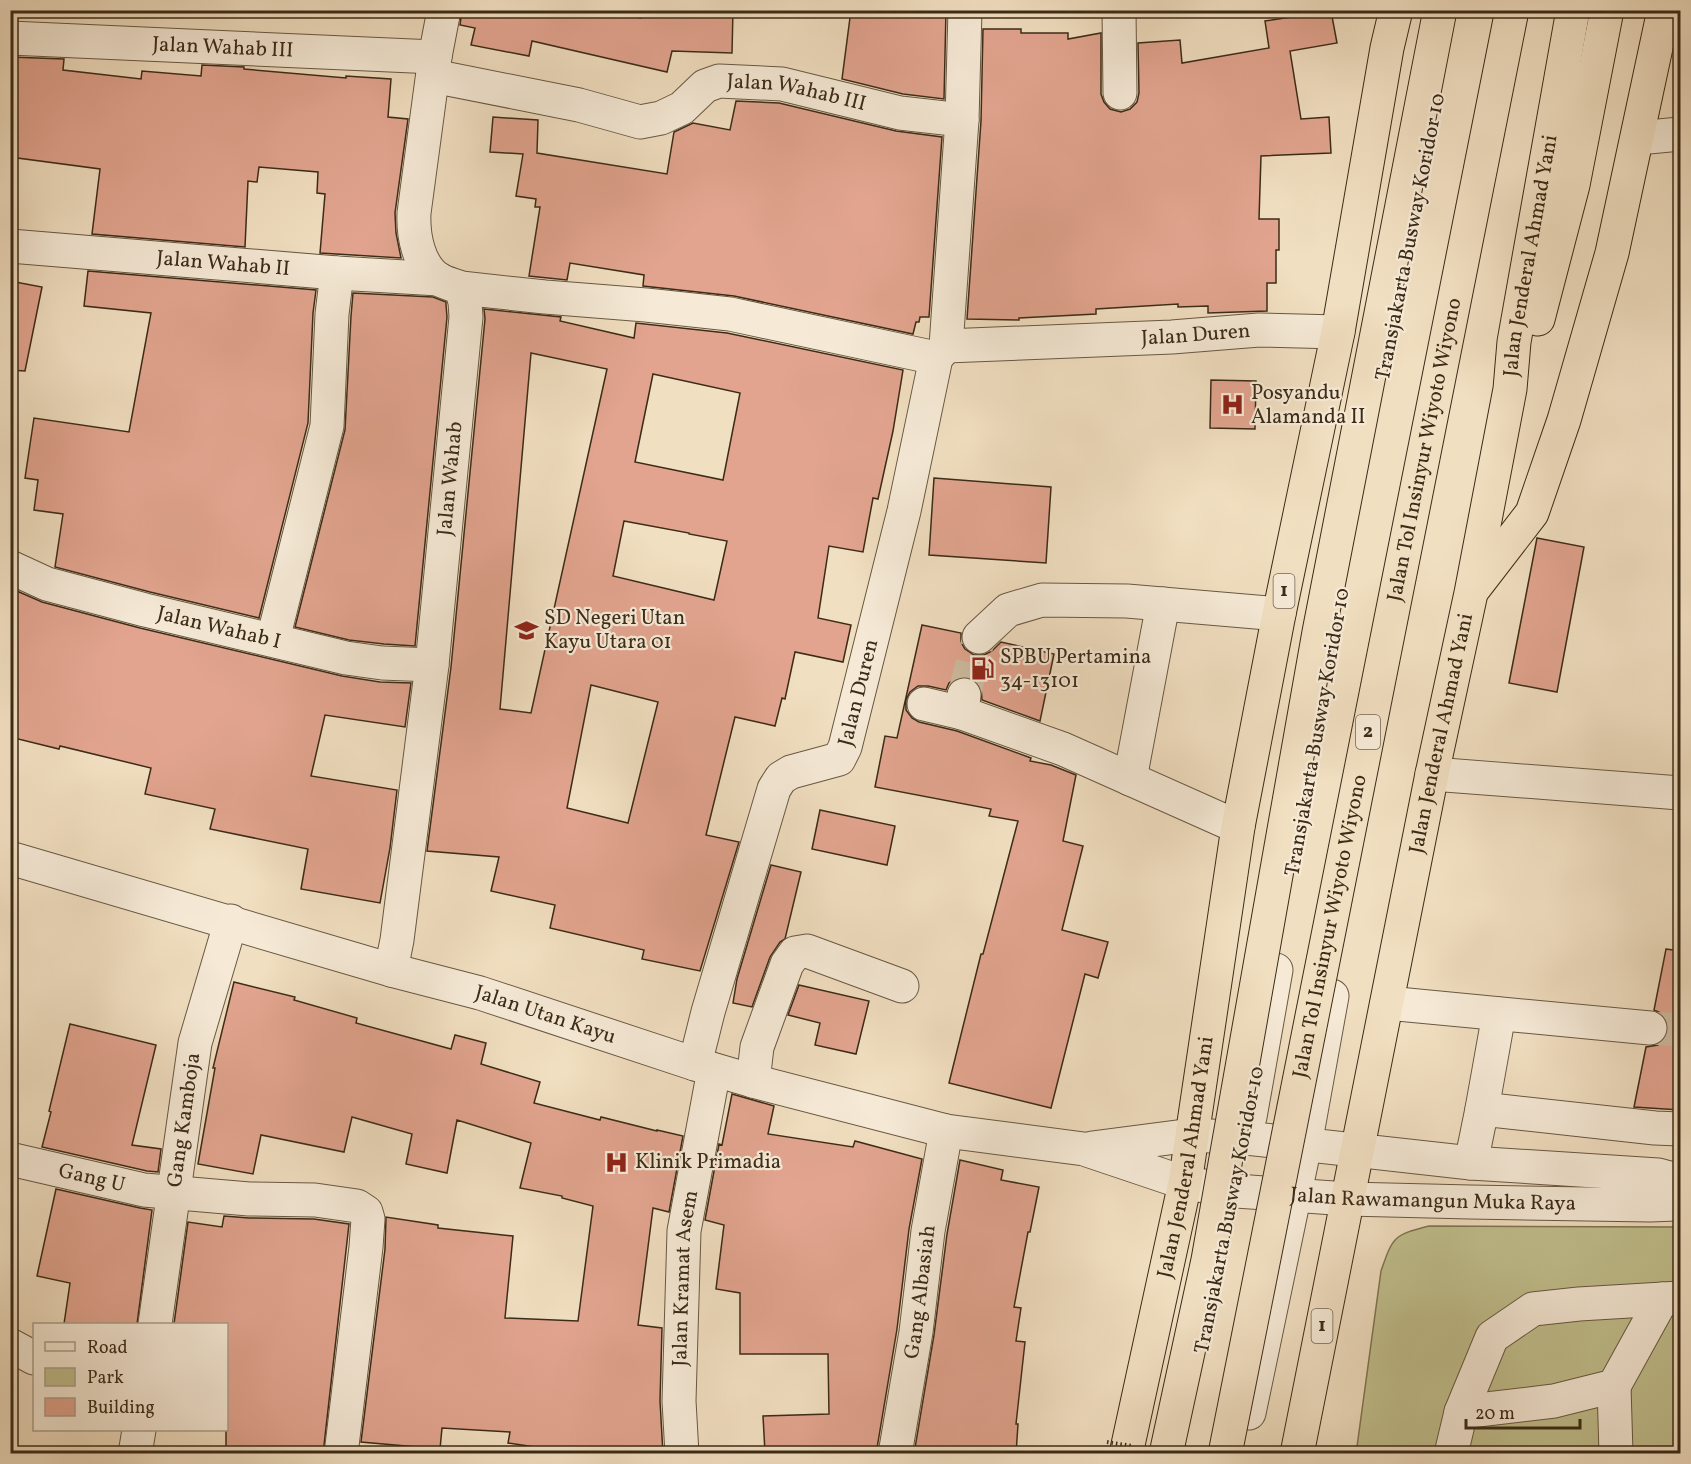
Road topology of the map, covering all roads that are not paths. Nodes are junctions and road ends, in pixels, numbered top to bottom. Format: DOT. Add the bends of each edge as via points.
graph roads {
  1 [pos="444,10"];
  2 [pos="965,10"];
  3 [pos="1119,10"];
  4 [pos="1377,10"];
  5 [pos="1396,10"];
  6 [pos="1440,10"];
  7 [pos="1454,10"];
  8 [pos="1512,10"];
  9 [pos="1523,10"];
  10 [pos="1573,10"];
  11 [pos="1607,10"];
  12 [pos="1665,10"];
  13 [pos="10,38"];
  14 [pos="1387,48"];
  15 [pos="434,66"];
  16 [pos="1120,93"];
  17 [pos="962,120"];
  18 [pos="1680,135"];
  19 [pos="1638,138"];
  20 [pos="10,246"];
  21 [pos="338,273"];
  22 [pos="450,283"];
  23 [pos="1338,332"];
  24 [pos="941,352"];
  25 [pos="1510,389"];
  26 [pos="10,567"];
  27 [pos="1471,592"];
  28 [pos="1163,604"];
  29 [pos="1279,614"];
  30 [pos="979,637"];
  31 [pos="273,639"];
  32 [pos="432,664"];
  33 [pos="924,704"];
  34 [pos="1432,774"];
  35 [pos="1130,779"];
  36 [pos="1680,793"];
  37 [pos="1238,827"];
  38 [pos="10,858"];
  39 [pos="231,921"];
  40 [pos="391,970"];
  41 [pos="902,986"];
  42 [pos="1387,1003"];
  43 [pos="1499,1014"];
  44 [pos="1650,1028"];
  45 [pos="705,1067"];
  46 [pos="753,1081"];
  47 [pos="1482,1109"];
  48 [pos="1680,1129"];
  49 [pos="946,1131"];
  50 [pos="1192,1136"];
  51 [pos="1246,1138"];
  52 [pos="1305,1145"];
  53 [pos="1084,1149"];
  54 [pos="1358,1151"];
  55 [pos="10,1159"];
  56 [pos="1472,1163"];
  57 [pos="1680,1181"];
  58 [pos="1185,1183"];
  59 [pos="1236,1191"];
  60 [pos="173,1192"];
  61 [pos="1295,1195"];
  62 [pos="1348,1198"];
  63 [pos="1680,1203"];
  64 [pos="1671,1299"];
  65 [pos="155,1323"];
  66 [pos="10,1345"];
  67 [pos="33,1357"];
  68 [pos="1614,1386"];
  69 [pos="1461,1412"];
  70 [pos="139,1431"];
  71 [pos="135,1454"];
  72 [pos="341,1454"];
  73 [pos="682,1454"];
  74 [pos="895,1454"];
  75 [pos="1126,1454"];
  76 [pos="1166,1454"];
  77 [pos="1179,1454"];
  78 [pos="1225,1454"];
  79 [pos="1241,1454"];
  80 [pos="1297,1454"];
  81 [pos="1451,1454"];
  82 [pos="1616,1454"];
  1 -- 15 [label="street, Jalan Wahab"];
  2 -- 17 [label="street, Jalan Duren"];
  3 -- 16 [label="street"];
  4 -- 14 [label="highway"];
  5 -- 14 [label="highway, Jalan Jenderal Ahmad Yani / 1"];
  6 -- 76 [label="highway, bridge" via="1319,632 1208,1260"];
  7 -- 51 [label="street, Transjakarta Busway Koridor 10" via="1314,747"];
  8 -- 78 [label="highway, Jalan Tol Insinyur Wiyoto Wiyono / 2, bridge"];
  9 -- 52 [label="street"];
  10 -- 25 [label="highway, Jalan Jenderal Ahmad Yani / 1" via="1514,342"];
  11 -- 25 [label="highway" via="1572,185 1532,345"];
  12 -- 19 [label="highway"];
  13 -- 15 [label="street, Jalan Wahab III"];
  14 -- 23 [label="highway, Jalan Jenderal Ahmad Yani / 1"];
  15 -- 17 [label="street, Jalan Wahab III" via="640,122 682,108 705,86 719,81 782,84 900,113"];
  15 -- 22 [label="street, Jalan Wahab" via="413,227 423,263"];
  17 -- 24 [label="street, Jalan Duren"];
  18 -- 19 [label="street"];
  19 -- 27 [label="highway" via="1612,253 1564,420 1532,513"];
  20 -- 21 [label="street, Jalan Wahab II"];
  21 -- 22 [label="street, Jalan Wahab II"];
  21 -- 31 [label="street" via="332,314 327,426"];
  22 -- 24 [label="street, Jalan Wahab II" via="545,297 730,314"];
  22 -- 32 [label="street, Jalan Wahab" via="465,302 466,317"];
  23 -- 24 [label="street, Jalan Duren" via="1259,330"];
  23 -- 29 [label="highway, Jalan Jenderal Ahmad Yani / 1"];
  24 -- 45 [label="street, Jalan Duren" via="845,747 839,759 791,772 774,789 708,1012"];
  25 -- 27 [label="highway, Jalan Jenderal Ahmad Yani / 1"];
  26 -- 31 [label="street, Jalan Wahab I" via="48,584"];
  27 -- 34 [label="highway, Jalan Jenderal Ahmad Yani / 1"];
  28 -- 29 [label="street"];
  28 -- 30 [label="street" via="1042,600 1008,610"];
  28 -- 35 [label="street"];
  29 -- 37 [label="highway, Jalan Jenderal Ahmad Yani / 1"];
  31 -- 32 [label="street, Jalan Wahab I" via="346,658"];
  32 -- 40 [label="street, Jalan Wahab"];
  33 -- 35 [label="street" via="963,704"];
  34 -- 36 [label="street"];
  34 -- 42 [label="highway, Jalan Jenderal Ahmad Yani / 1"];
  35 -- 37 [label="street"];
  37 -- 50 [label="highway, Jalan Jenderal Ahmad Yani / 1"];
  38 -- 39 [label="street, Jalan Utan Kayu"];
  39 -- 40 [label="street, Jalan Utan Kayu"];
  39 -- 60 [label="street, Gang Kamboja" via="195,1043"];
  40 -- 45 [label="street, Jalan Utan Kayu" via="480,993"];
  41 -- 46 [label="street" via="807,951 795,953 787,964 757,1047"];
  42 -- 43 [label="street"];
  42 -- 54 [label="highway, Jalan Jenderal Ahmad Yani / 1"];
  43 -- 44 [label="street"];
  43 -- 47 [label="street"];
  45 -- 46 [label="street, Jalan Utan Kayu"];
  45 -- 73 [label="street, Jalan Kramat Asem" via="684,1231 679,1401"];
  46 -- 49 [label="street, Jalan Utan Kayu"];
  47 -- 48 [label="street"];
  47 -- 56 [label="street"];
  49 -- 53 [label="street, Jalan Utan Kayu"];
  49 -- 74 [label="street, Gang Albasiah" via="927,1231"];
  50 -- 51 [label="street, Jalan Rawamangun Muka Raya"];
  50 -- 53 [label="street, Jalan Utan Kayu"];
  50 -- 58 [label="highway, Jalan Jenderal Ahmad Yani / 1"];
  51 -- 52 [label="street, Jalan Rawamangun Muka Raya"];
  51 -- 59 [label="street, Transjakarta Busway Koridor 10"];
  52 -- 54 [label="street, Jalan Rawamangun Muka Raya"];
  52 -- 61 [label="street"];
  53 -- 58 [label="street, Jalan Utan Kayu"];
  54 -- 56 [label="street, Jalan Rawamangun Muka Raya"];
  54 -- 62 [label="highway, Jalan Jenderal Ahmad Yani / 1"];
  55 -- 60 [label="street, Gang U" via="144,1190"];
  56 -- 57 [label="street, Jalan Rawamangun Muka Raya" via="1658,1174"];
  58 -- 59 [label="street, Jalan Rawamangun Muka Raya"];
  58 -- 75 [label="highway, Jalan Jenderal Ahmad Yani / 1"];
  59 -- 61 [label="street, Jalan Rawamangun Muka Raya"];
  59 -- 77 [label="street, Transjakarta Busway Koridor 10"];
  60 -- 65 [label="street, Gang Kamboja"];
  60 -- 72 [label="street, Gang U" via="315,1200 357,1206 366,1212 365,1258"];
  61 -- 62 [label="street, Jalan Rawamangun Muka Raya"];
  61 -- 79 [label="street"];
  62 -- 63 [label="street, Jalan Rawamangun Muka Raya"];
  62 -- 80 [label="highway, Jalan Jenderal Ahmad Yani / 1"];
  64 -- 68 [label="street"];
  64 -- 69 [label="street" via="1533,1309 1492,1337"];
  66 -- 67 [label="street"];
  68 -- 69 [label="street" via="1554,1401"];
  68 -- 82 [label="street"];
  69 -- 81 [label="street"];
  70 -- 71 [label="street"];
}
